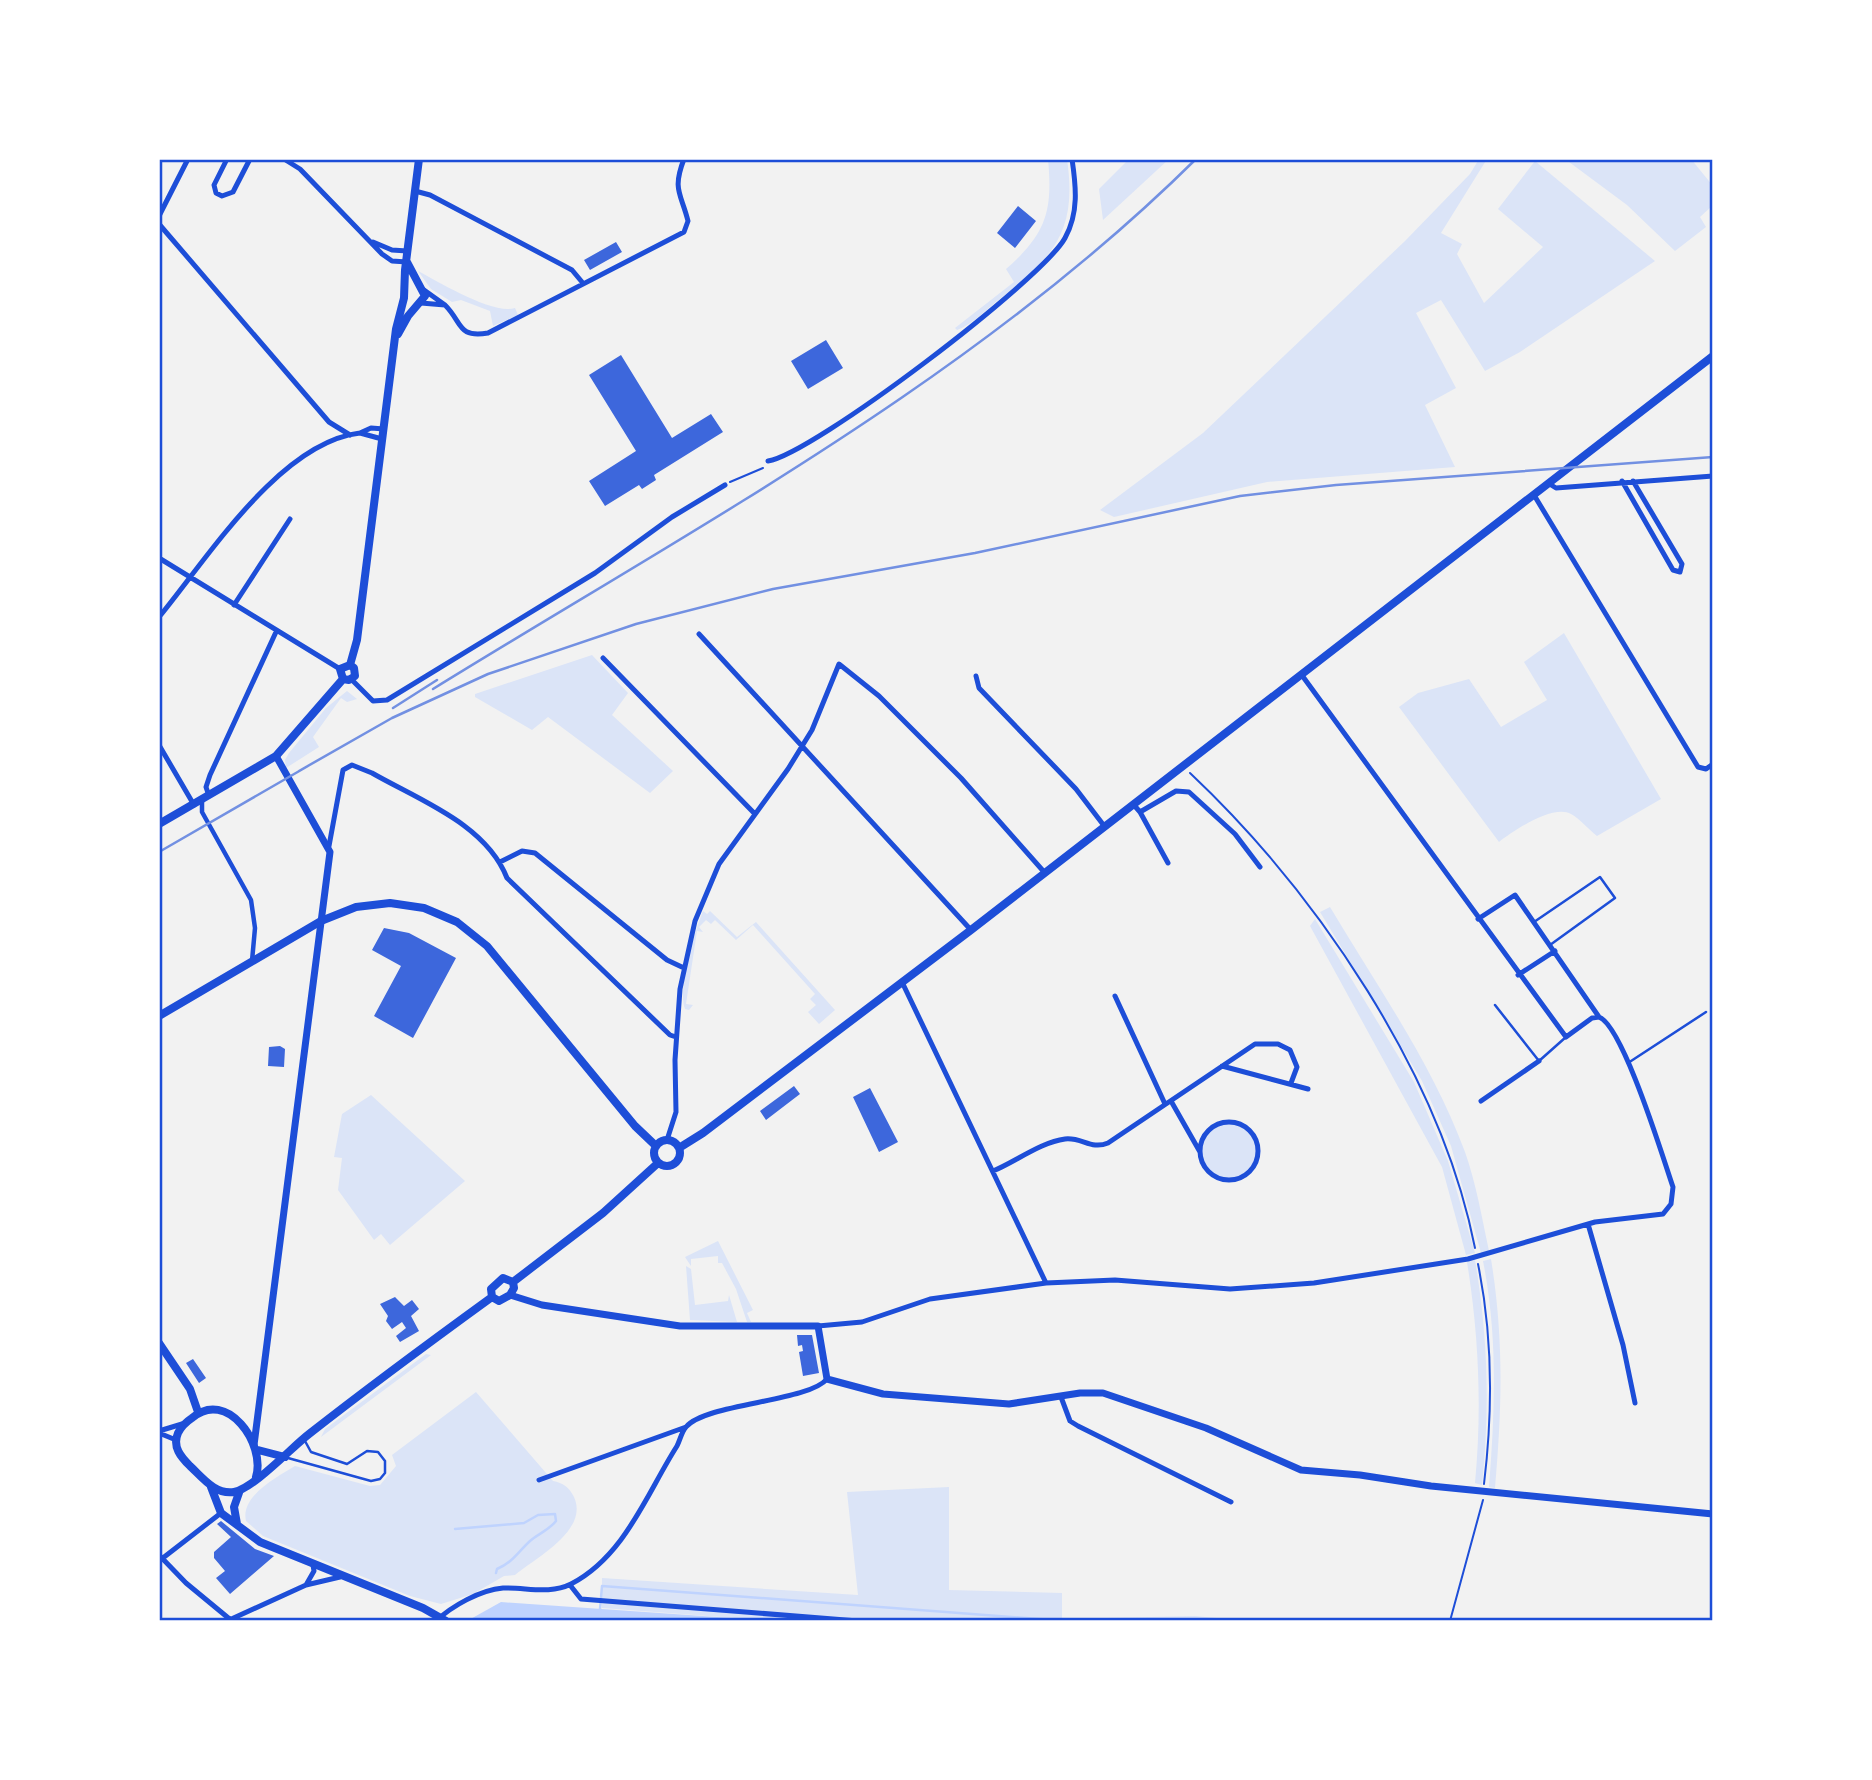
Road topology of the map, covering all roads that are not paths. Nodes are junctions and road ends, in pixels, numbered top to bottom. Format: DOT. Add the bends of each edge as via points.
graph roads {
  1 [pos="188,159"];
  2 [pos="227,159"];
  3 [pos="250,159"];
  4 [pos="284,159"];
  5 [pos="419,159"];
  6 [pos="684,159"];
  7 [pos="1072,159"];
  8 [pos="415,191"];
  9 [pos="159,216"];
  10 [pos="159,224"];
  11 [pos="370,241"];
  12 [pos="407,251"];
  13 [pos="407,262"];
  14 [pos="582,282"];
  15 [pos="421,287"];
  16 [pos="406,288"];
  17 [pos="404,298"];
  18 [pos="418,304"];
  19 [pos="445,305"];
  20 [pos="395,341"];
  21 [pos="1713,356"];
  22 [pos="384,429"];
  23 [pos="359,433"];
  24 [pos="350,435"];
  25 [pos="383,439"];
  26 [pos="768,461"];
  27 [pos="1713,476"];
  28 [pos="1622,481"];
  29 [pos="1633,481"];
  30 [pos="1548,483"];
  31 [pos="725,485"];
  32 [pos="1534,495"];
  33 [pos="290,519"];
  34 [pos="159,558"];
  35 [pos="191,578"];
  36 [pos="233,605"];
  37 [pos="159,617"];
  38 [pos="276,632"];
  39 [pos="699,634"];
  40 [pos="603,658"];
  41 [pos="350,665"];
  42 [pos="340,669"];
  43 [pos="1301,674"];
  44 [pos="976,676"];
  45 [pos="347,679"];
  46 [pos="159,745"];
  47 [pos="803,745"];
  48 [pos="276,755"];
  49 [pos="1713,764"];
  50 [pos="202,800"];
  51 [pos="1133,804"];
  52 [pos="1140,812"];
  53 [pos="754,813"];
  54 [pos="159,824"];
  55 [pos="1105,827"];
  56 [pos="329,846"];
  57 [pos="500,862"];
  58 [pos="1168,863"];
  59 [pos="1260,867"];
  60 [pos="1045,873"];
  61 [pos="1478,919"];
  62 [pos="321,921"];
  63 [pos="1534,922"];
  64 [pos="971,930"];
  65 [pos="1550,945"];
  66 [pos="1555,951"];
  67 [pos="252,961"];
  68 [pos="684,968"];
  69 [pos="1518,975"];
  70 [pos="902,982"];
  71 [pos="1115,996"];
  72 [pos="1495,1005"];
  73 [pos="1706,1012"];
  74 [pos="159,1016"];
  75 [pos="1599,1017"];
  76 [pos="676,1037"];
  77 [pos="1566,1037"];
  78 [pos="1539,1061"];
  79 [pos="1628,1063"];
  80 [pos="1222,1066"];
  81 [pos="1291,1083"];
  82 [pos="1308,1089"];
  83 [pos="1480,1101"];
  84 [pos="1168,1103"];
  85 [pos="667,1140"];
  86 [pos="656,1146"];
  87 [pos="679,1148"];
  88 [pos="1200,1152"];
  89 [pos="658,1163"];
  90 [pos="993,1171"];
  91 [pos="1588,1224"];
  92 [pos="513,1282"];
  93 [pos="1046,1283"];
  94 [pos="510,1296"];
  95 [pos="492,1297"];
  96 [pos="818,1326"];
  97 [pos="159,1343"];
  98 [pos="827,1379"];
  99 [pos="1061,1397"];
  100 [pos="1634,1403"];
  101 [pos="198,1412"];
  102 [pos="185,1423"];
  103 [pos="686,1427"];
  104 [pos="159,1432"];
  105 [pos="305,1437"];
  106 [pos="176,1440"];
  107 [pos="256,1448"];
  108 [pos="285,1457"];
  109 [pos="256,1477"];
  110 [pos="539,1480"];
  111 [pos="211,1487"];
  112 [pos="240,1490"];
  113 [pos="1231,1502"];
  114 [pos="220,1513"];
  115 [pos="1713,1514"];
  116 [pos="237,1524"];
  117 [pos="160,1558"];
  118 [pos="313,1565"];
  119 [pos="340,1577"];
  120 [pos="306,1585"];
  121 [pos="570,1585"];
  122 [pos="441,1619"];
  123 [pos="230,1620"];
  124 [pos="858,1620"];
  1 -- 9 [label="street"];
  2 -- 3 [label="street" via="214,185 222,196 233,192"];
  4 -- 11 [label="street" via="300,169"];
  5 -- 8 [label="main road"];
  6 -- 14 [label="street" via="677,181 688,222 684,232"];
  7 -- 26 [label="street" via="1075,198 1070,227 1052,257 1021,287 902,378 824,432"];
  8 -- 12 [label="main road"];
  8 -- 14 [label="street" via="572,270"];
  10 -- 24 [label="street" via="329,422"];
  11 -- 12 [label="street"];
  11 -- 13 [label="street" via="388,259"];
  12 -- 13 [label="main road"];
  13 -- 15 [label="main road"];
  13 -- 16 [label="main road"];
  14 -- 19 [label="street" via="488,333 463,331"];
  15 -- 16 [label="main road"];
  15 -- 18 [label="main road"];
  15 -- 19 [label="street"];
  16 -- 17 [label="main road"];
  17 -- 18 [label="main road"];
  17 -- 20 [label="main road"];
  18 -- 19 [label="street"];
  18 -- 20 [label="main road"];
  20 -- 22 [label="main road"];
  21 -- 30 [label="main road"];
  22 -- 23 [label="street"];
  22 -- 25 [label="main road"];
  23 -- 24 [label="street"];
  23 -- 25 [label="street"];
  24 -- 35 [label="street" via="279,473"];
  25 -- 41 [label="main road"];
  27 -- 29 [label="street"];
  28 -- 29 [label="street"];
  28 -- 29 [label="street" via="1673,570 1680,572 1682,564"];
  28 -- 30 [label="street" via="1556,488"];
  30 -- 32 [label="main road"];
  31 -- 45 [label="street" via="595,573 387,700 373,701"];
  32 -- 43 [label="main road"];
  32 -- 49 [label="street" via="1698,767 1706,769"];
  33 -- 36 [label="street"];
  34 -- 35 [label="street"];
  35 -- 36 [label="street"];
  35 -- 37 [label="street"];
  36 -- 38 [label="street"];
  38 -- 42 [label="street"];
  38 -- 50 [label="street"];
  39 -- 47 [label="street"];
  40 -- 53 [label="street"];
  41 -- 42 [label="main road"];
  41 -- 45 [label="main road" via="355,671"];
  42 -- 45 [label="main road"];
  43 -- 51 [label="main road"];
  43 -- 61 [label="street"];
  44 -- 55 [label="street" via="979,688 1076,789"];
  45 -- 48 [label="main road"];
  46 -- 50 [label="street"];
  47 -- 53 [label="street"];
  47 -- 60 [label="street" via="839,664 879,696 961,778"];
  47 -- 64 [label="street"];
  48 -- 50 [label="main road"];
  48 -- 56 [label="street"];
  50 -- 54 [label="main road"];
  50 -- 67 [label="street" via="202,813 251,900 255,928"];
  51 -- 52 [label="street"];
  51 -- 55 [label="main road"];
  52 -- 58 [label="street"];
  52 -- 59 [label="street" via="1176,791 1189,792 1235,834"];
  53 -- 68 [label="street" via="719,864 695,921"];
  55 -- 60 [label="main road"];
  56 -- 57 [label="street" via="342,773 352,765 464,827"];
  56 -- 62 [label="street"];
  57 -- 68 [label="street" via="522,850 535,853 667,961"];
  57 -- 76 [label="street" via="507,878 530,901"];
  60 -- 64 [label="main road"];
  61 -- 63 [label="street" via="1515,895"];
  61 -- 69 [label="street"];
  62 -- 67 [label="main road"];
  62 -- 86 [label="main road" via="345,910 390,903 424,908 466,927"];
  62 -- 107 [label="street"];
  63 -- 65 [label="street"];
  63 -- 65 [label="lane" via="1600,877 1615,898"];
  64 -- 70 [label="main road"];
  65 -- 66 [label="street"];
  66 -- 69 [label="street"];
  66 -- 75 [label="street"];
  67 -- 74 [label="main road"];
  68 -- 76 [label="street"];
  69 -- 77 [label="street"];
  70 -- 87 [label="main road"];
  70 -- 90 [label="street"];
  71 -- 84 [label="street"];
  72 -- 78 [label="lane"];
  73 -- 79 [label="lane"];
  75 -- 77 [label="street"];
  75 -- 79 [label="street" via="1607,1022"];
  76 -- 85 [label="street" via="676,1112"];
  77 -- 78 [label="lane"];
  78 -- 83 [label="street"];
  79 -- 91 [label="street" via="1673,1187 1671,1204 1658,1216"];
  80 -- 81 [label="street"];
  80 -- 81 [label="street" via="1255,1044 1278,1044 1296,1060"];
  80 -- 84 [label="street"];
  81 -- 82 [label="street"];
  84 -- 88 [label="street"];
  84 -- 90 [label="street" via="1101,1146 1065,1139"];
  85 -- 86 [label="main road"];
  85 -- 87 [label="main road"];
  86 -- 89 [label="main road"];
  87 -- 89 [label="main road" via="675,1164 666,1167"];
  88 -- 88 [label="street" via="1207,1170 1232,1180 1249,1173 1258,1147 1249,1130 1231,1122 1206,1134"];
  89 -- 92 [label="main road" via="603,1213"];
  90 -- 93 [label="street"];
  91 -- 93 [label="street" via="1468,1259 1266,1287 1203,1288 1115,1280"];
  91 -- 100 [label="street"];
  92 -- 94 [label="main road"];
  92 -- 95 [label="main road" via="503,1278 491,1289"];
  93 -- 96 [label="street" via="930,1299 862,1322"];
  94 -- 95 [label="main road" via="499,1301"];
  94 -- 96 [label="street" via="680,1326"];
  95 -- 105 [label="main road"];
  96 -- 98 [label="street"];
  97 -- 101 [label="main road" via="190,1389"];
  98 -- 99 [label="street" via="900,1397 1009,1404"];
  98 -- 103 [label="street" via="806,1390 718,1413"];
  99 -- 113 [label="street" via="1070,1421 1078,1426"];
  99 -- 115 [label="street" via="1093,1392 1121,1398 1206,1428 1301,1470"];
  101 -- 102 [label="main road"];
  101 -- 107 [label="main road" via="212,1407 229,1412"];
  102 -- 104 [label="street"];
  102 -- 106 [label="main road"];
  103 -- 110 [label="street"];
  103 -- 121 [label="street" via="633,1522 606,1557"];
  104 -- 106 [label="street"];
  105 -- 108 [label="main road"];
  105 -- 108 [label="lane" via="311,1452 347,1464 367,1451 378,1452 385,1461 385,1473 371,1481"];
  106 -- 111 [label="main road" via="181,1457"];
  107 -- 108 [label="main road"];
  107 -- 109 [label="main road"];
  108 -- 109 [label="main road"];
  109 -- 112 [label="main road"];
  111 -- 112 [label="main road"];
  111 -- 114 [label="main road"];
  112 -- 116 [label="main road" via="233,1507"];
  114 -- 116 [label="main road"];
  114 -- 117 [label="street"];
  116 -- 118 [label="main road" via="260,1542"];
  117 -- 123 [label="street"];
  118 -- 119 [label="main road"];
  118 -- 120 [label="street"];
  119 -- 120 [label="street"];
  119 -- 122 [label="main road"];
  120 -- 123 [label="street"];
  121 -- 122 [label="street" via="545,1590 500,1589 476,1597"];
  121 -- 124 [label="street" via="581,1599"];
}
